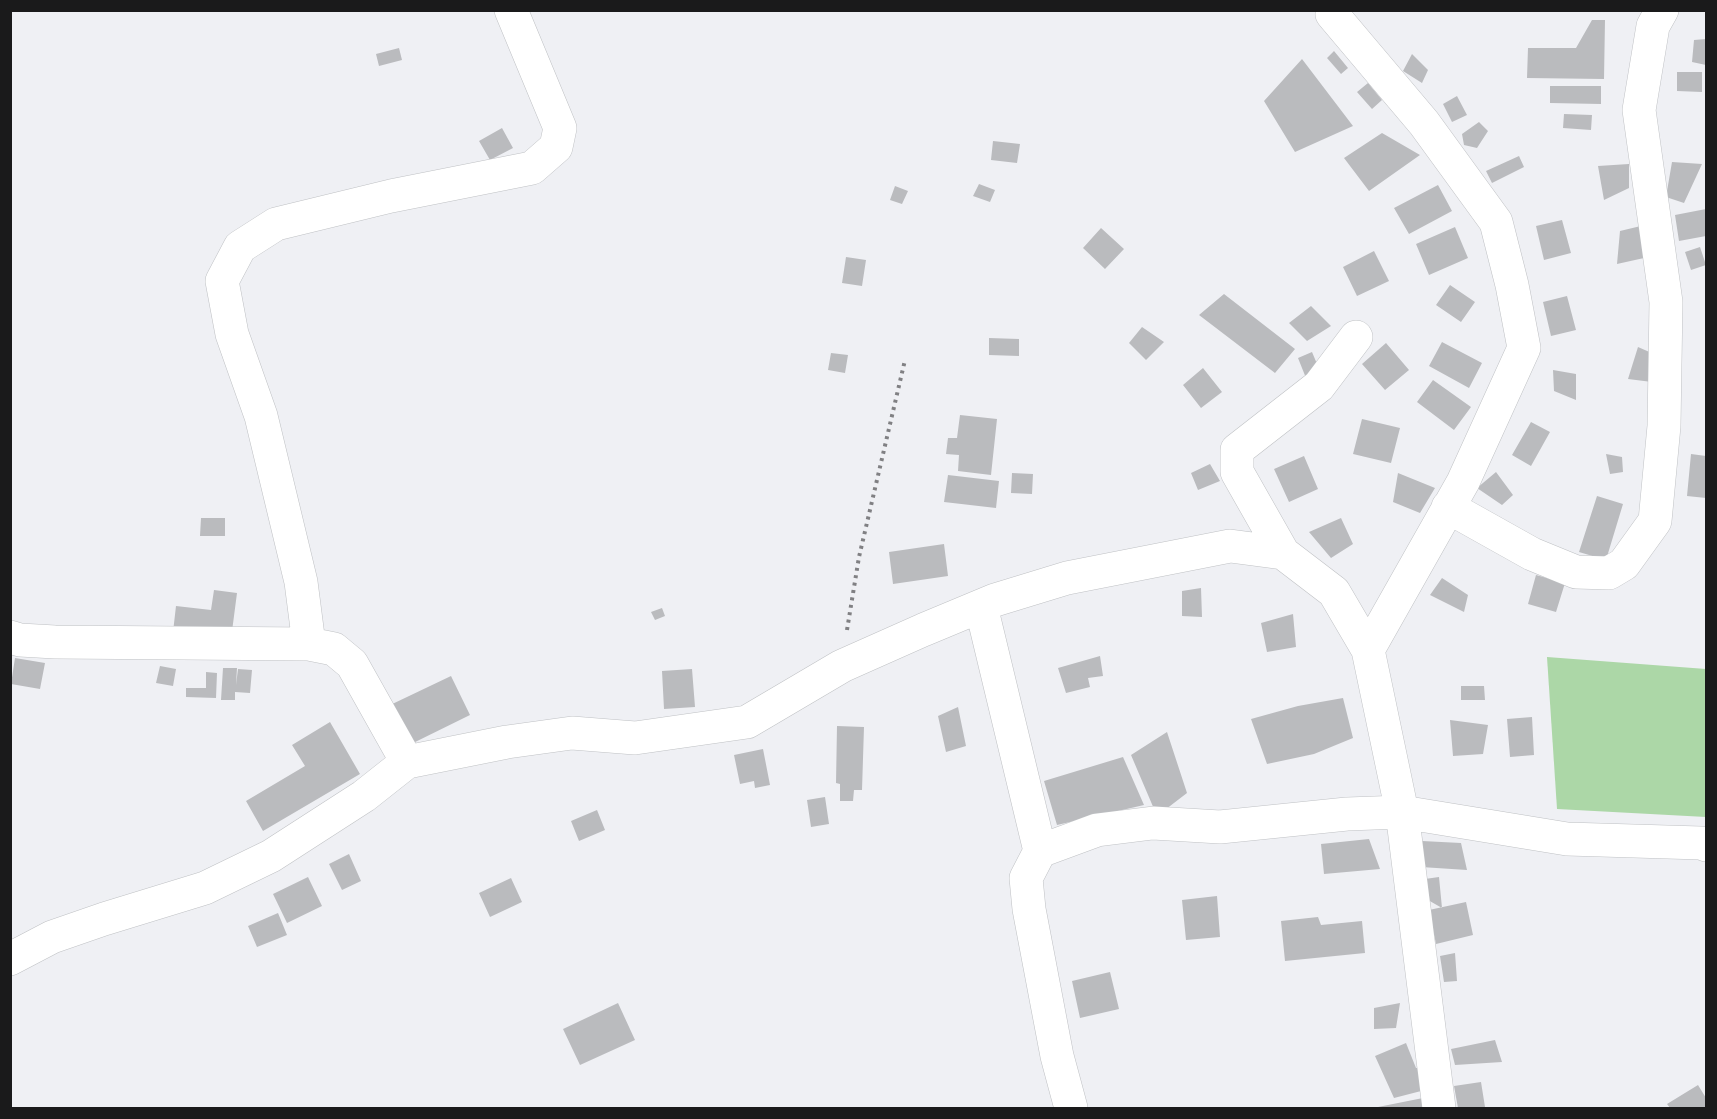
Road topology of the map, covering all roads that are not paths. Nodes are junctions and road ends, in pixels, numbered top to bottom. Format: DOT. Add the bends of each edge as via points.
graph roads {
  1 [pos="511,10"];
  2 [pos="1333,10"];
  3 [pos="1662,10"];
  4 [pos="1356,337"];
  5 [pos="1448,507"];
  6 [pos="1283,553"];
  7 [pos="981,606"];
  8 [pos="10,637"];
  9 [pos="309,644"];
  10 [pos="1368,650"];
  11 [pos="407,762"];
  12 [pos="1402,812"];
  13 [pos="1707,845"];
  14 [pos="1040,851"];
  15 [pos="10,959"];
  16 [pos="1071,1108"];
  17 [pos="1439,1108"];
  1 -- 9 [label="street" via="560,128 556,147 532,168 276,224 240,248 222,281 232,334 264,427 301,582"];
  2 -- 5 [label="street" via="1338,22 1424,123 1496,222 1512,285 1524,348"];
  3 -- 5 [label="street" via="1653,26 1639,110 1666,302 1664,426 1655,521 1624,564 1609,573 1576,572 1532,554"];
  4 -- 6 [label="street" via="1319,386 1237,450 1237,472"];
  5 -- 10 [label="street"];
  6 -- 7 [label="street" via="1230,546 1172,556 1067,578"];
  6 -- 10 [label="street" via="1334,592"];
  7 -- 11 [label="street" via="842,666 747,722 635,738 572,733"];
  7 -- 14 [label="street"];
  8 -- 9 [label="street" via="55,642"];
  9 -- 11 [label="street" via="334,649 352,664"];
  10 -- 12 [label="street"];
  11 -- 15 [label="street" via="364,796 271,856 205,888 51,937"];
  12 -- 13 [label="street" via="1567,839"];
  12 -- 14 [label="street" via="1220,827 1153,823 1097,830"];
  12 -- 17 [label="street"];
  14 -- 16 [label="street" via="1026,878 1029,909"];
}
